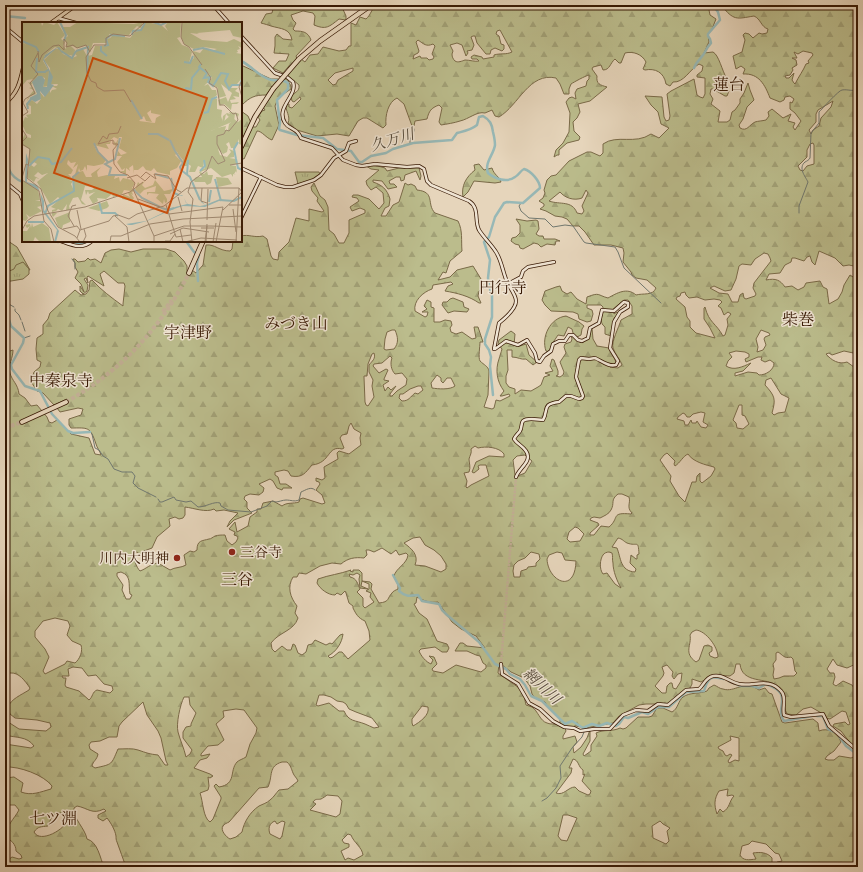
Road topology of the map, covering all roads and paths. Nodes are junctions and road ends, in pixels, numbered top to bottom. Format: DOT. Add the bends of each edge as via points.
graph roads {
  1 [pos="76,5"];
  2 [pos="213,5"];
  3 [pos="370,5"];
  4 [pos="58,18"];
  5 [pos="53,22"];
  6 [pos="72,22"];
  7 [pos="228,22"];
  8 [pos="5,26"];
  9 [pos="242,37"];
  10 [pos="22,41"];
  11 [pos="22,74"];
  12 [pos="5,103"];
  13 [pos="356,141"];
  14 [pos="242,144"];
  15 [pos="338,155"];
  16 [pos="242,168"];
  17 [pos="261,177"];
  18 [pos="5,187"];
  19 [pos="22,198"];
  20 [pos="242,216"];
  21 [pos="65,242"];
  22 [pos="90,242"];
  23 [pos="202,242"];
  24 [pos="554,262"];
  25 [pos="188,273"];
  26 [pos="508,284"];
  27 [pos="66,401"];
  28 [pos="22,421"];
  29 [pos="516,477"];
  30 [pos="501,664"];
  31 [pos="858,751"];
  1 -- 4 [label="main road"];
  2 -- 7 [label="main road"];
  3 -- 14 [label="highway, bridge" via="298,59 273,89"];
  4 -- 5 [label="main road"];
  4 -- 6 [label="main road"];
  8 -- 10 [label="main road"];
  9 -- 15 [label="main road" via="274,71 293,82 294,89 284,106 282,116 286,125 304,140 332,148"];
  11 -- 12 [label="main road" via="17,90"];
  13 -- 15 [label="main road" via="349,143 346,150"];
  15 -- 17 [label="main road" via="325,172 296,186 282,186"];
  15 -- 26 [label="main road" via="345,161 360,166 421,166 431,185 472,204 476,210 478,226 498,254"];
  16 -- 17 [label="main road"];
  17 -- 20 [label="main road"];
  18 -- 19 [label="main road" via="9,185 20,193"];
  21 -- 22 [label="main road" via="80,246"];
  23 -- 25 [label="highway"];
  24 -- 26 [label="main road" via="528,267 521,277"];
  26 -- 29 [label="main road" via="515,297 515,304 499,323 494,348 506,342 518,345 527,340 538,362 551,351 553,344 565,341 569,335 582,341 588,338 590,328 599,323 602,310 614,311 624,302 629,304 614,322 610,346 618,361 616,365 604,364 595,358 580,359 576,377 582,398 566,396 559,402 552,402 546,408 545,419 523,422 514,439 526,451 527,460"];
  27 -- 28 [label="highway"];
  30 -- 31 [label="main road" via="503,675 519,685 529,703 553,721 583,731 607,730 623,715 638,710 648,711 658,704 668,705 686,690 700,688 709,678 721,676 739,684 764,683 775,686 784,695 784,715 791,717 823,714 829,726"];
}
